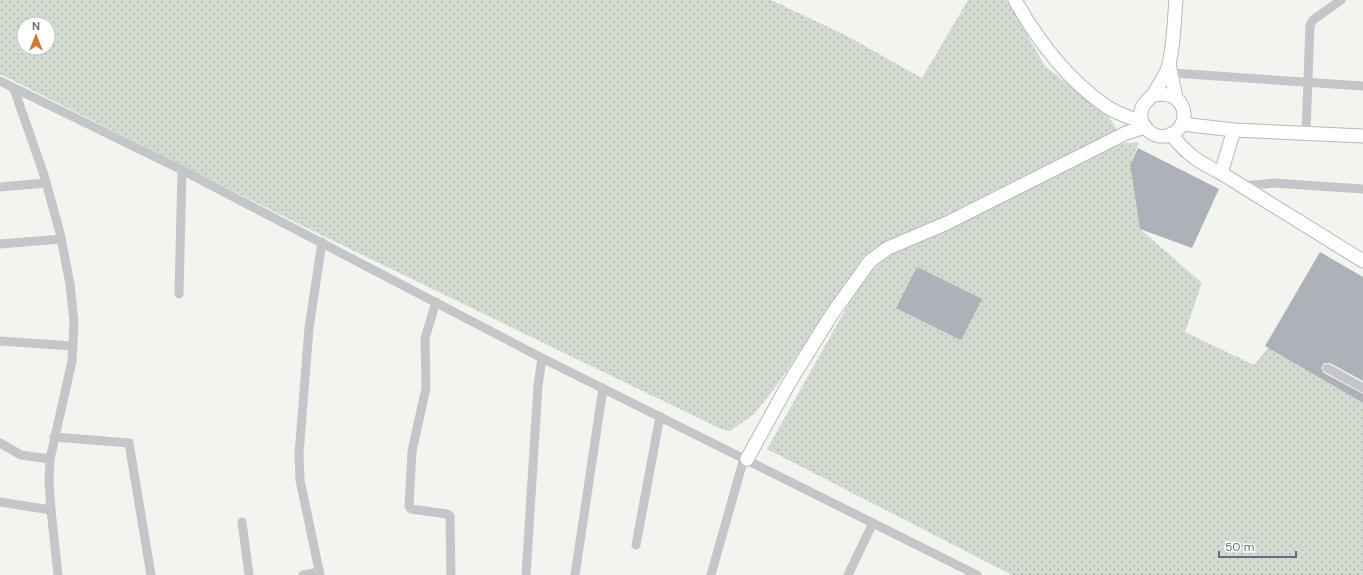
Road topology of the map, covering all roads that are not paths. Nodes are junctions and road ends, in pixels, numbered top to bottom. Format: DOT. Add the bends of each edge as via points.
graph roads {
  1 [pos="1015,0"];
  2 [pos="1176,0"];
  3 [pos="1341,0"];
  4 [pos="1170,69"];
  5 [pos="0,81"];
  6 [pos="1308,83"];
  7 [pos="1363,86"];
  8 [pos="14,89"];
  9 [pos="1152,96"];
  10 [pos="1176,97"];
  11 [pos="1144,124"];
  12 [pos="1182,124"];
  13 [pos="1234,130"];
  14 [pos="1306,133"];
  15 [pos="1171,134"];
  16 [pos="1363,136"];
  17 [pos="182,170"];
  18 [pos="1221,173"];
  19 [pos="46,183"];
  20 [pos="1242,186"];
  21 [pos="0,187"];
  22 [pos="1363,189"];
  23 [pos="61,238"];
  24 [pos="322,242"];
  25 [pos="0,244"];
  26 [pos="1363,261"];
  27 [pos="179,294"];
  28 [pos="436,302"];
  29 [pos="0,341"];
  30 [pos="72,346"];
  31 [pos="542,358"];
  32 [pos="1327,368"];
  33 [pos="603,388"];
  34 [pos="1363,388"];
  35 [pos="660,416"];
  36 [pos="54,437"];
  37 [pos="0,443"];
  38 [pos="745,458"];
  39 [pos="50,459"];
  40 [pos="0,502"];
  41 [pos="51,510"];
  42 [pos="242,522"];
  43 [pos="873,523"];
  44 [pos="636,545"];
  45 [pos="320,573"];
  46 [pos="58,575"];
  47 [pos="152,575"];
  48 [pos="249,575"];
  49 [pos="303,575"];
  50 [pos="451,575"];
  51 [pos="526,575"];
  52 [pos="574,575"];
  53 [pos="711,575"];
  54 [pos="848,575"];
  55 [pos="976,575"];
  1 -- 11 [label="street" via="1028,24 1060,67 1104,105"];
  2 -- 4 [label="street"];
  3 -- 6 [label="street" via="1313,20 1310,25"];
  4 -- 6 [label="street"];
  4 -- 9 [label="street"];
  4 -- 10 [label="street"];
  5 -- 8 [label="street"];
  6 -- 7 [label="street"];
  6 -- 14 [label="street"];
  8 -- 17 [label="street"];
  8 -- 19 [label="street"];
  9 -- 10 [label="street" via="1168,94"];
  9 -- 11 [label="street" via="1142,107"];
  10 -- 12 [label="street" via="1184,109"];
  11 -- 15 [label="street" via="1157,135"];
  11 -- 38 [label="street" via="947,223 888,248 870,261 792,377"];
  12 -- 13 [label="street"];
  12 -- 15 [label="street"];
  13 -- 14 [label="street"];
  13 -- 18 [label="street"];
  14 -- 16 [label="street"];
  15 -- 18 [label="street" via="1182,149 1200,163"];
  17 -- 24 [label="street"];
  17 -- 27 [label="street"];
  18 -- 20 [label="street"];
  19 -- 21 [label="street"];
  19 -- 23 [label="street"];
  20 -- 22 [label="street" via="1274,183"];
  20 -- 26 [label="street"];
  23 -- 25 [label="street"];
  23 -- 30 [label="street" via="74,322"];
  24 -- 28 [label="street"];
  24 -- 45 [label="street" via="309,328 299,454 300,480"];
  28 -- 31 [label="street"];
  28 -- 50 [label="street" via="426,338 426,388 412,451 409,506 411,509 450,516"];
  29 -- 30 [label="street"];
  30 -- 36 [label="street" via="67,387"];
  31 -- 33 [label="street"];
  31 -- 51 [label="street"];
  32 -- 34 [label="street"];
  33 -- 35 [label="street"];
  33 -- 52 [label="street"];
  35 -- 38 [label="street"];
  35 -- 44 [label="street"];
  36 -- 39 [label="street"];
  36 -- 47 [label="street" via="129,443"];
  37 -- 39 [label="street" via="21,455"];
  38 -- 43 [label="street"];
  38 -- 53 [label="street"];
  39 -- 41 [label="street"];
  40 -- 41 [label="street"];
  41 -- 46 [label="street"];
  42 -- 48 [label="street"];
  43 -- 54 [label="street"];
  43 -- 55 [label="street"];
  45 -- 49 [label="street"];
}
